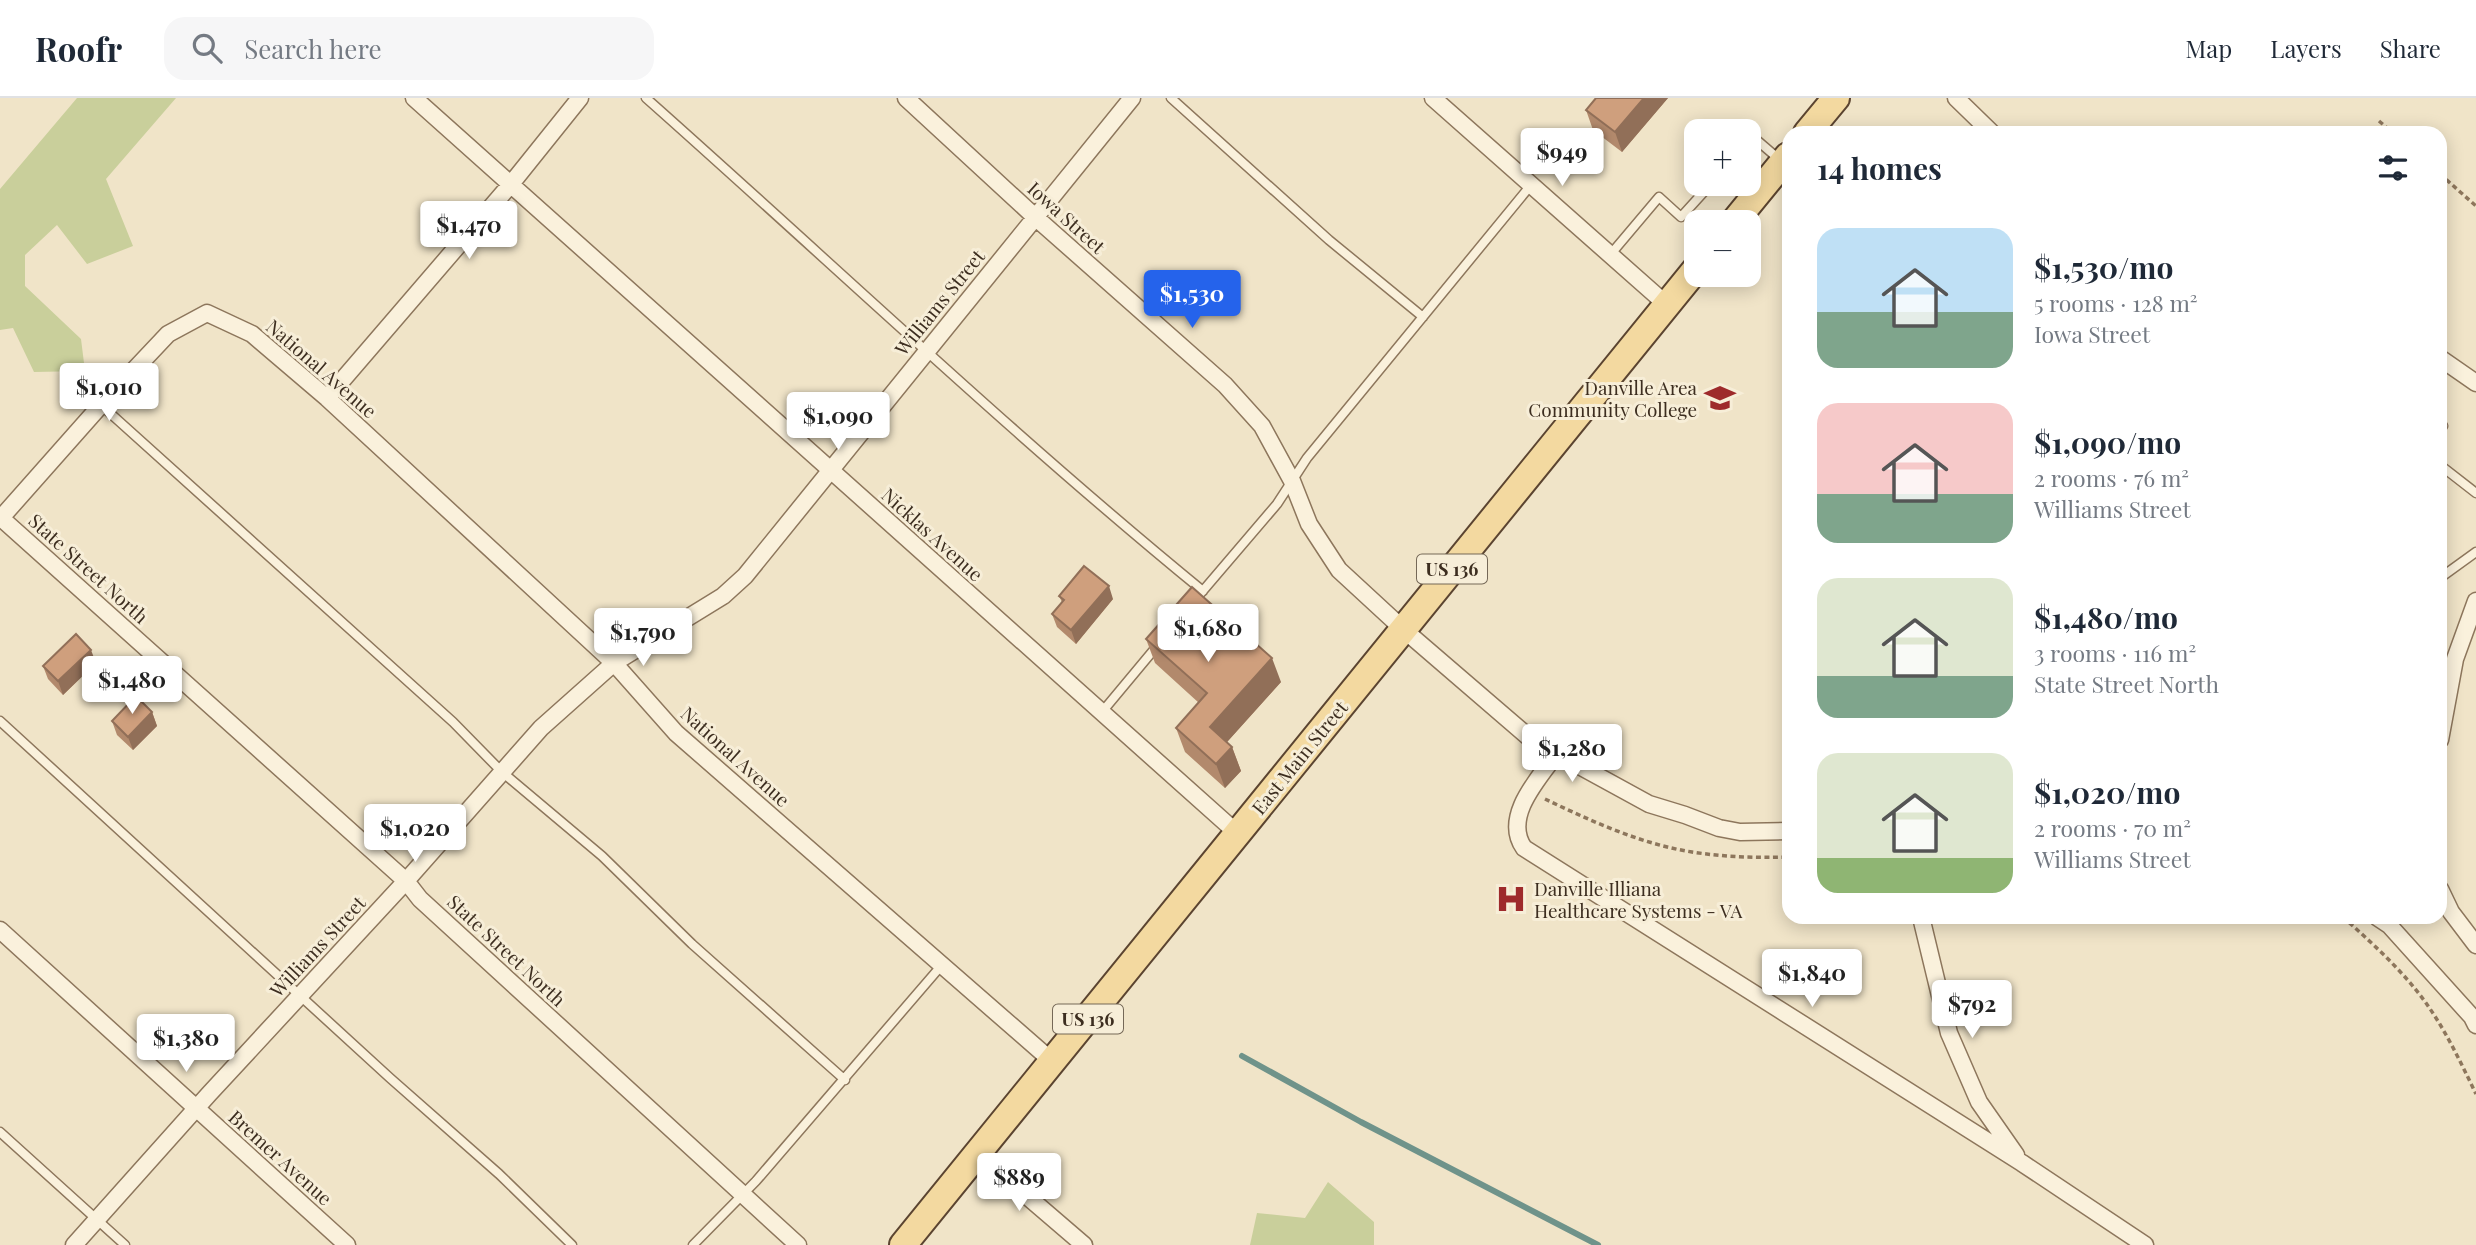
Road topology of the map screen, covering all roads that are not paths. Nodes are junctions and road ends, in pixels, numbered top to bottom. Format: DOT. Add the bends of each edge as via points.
graph roads {
  1 [pos="414,98"];
  2 [pos="580,98"];
  3 [pos="646,98"];
  4 [pos="906,98"];
  5 [pos="1132,98"];
  6 [pos="1171,98"];
  7 [pos="1433,98"];
  8 [pos="1836,98"];
  9 [pos="1956,98"];
  10 [pos="1813,126"];
  11 [pos="1985,126"];
  12 [pos="1761,142"];
  13 [pos="1782,156"];
  14 [pos="1782,164"];
  15 [pos="511,184"];
  16 [pos="1531,185"];
  17 [pos="1700,196"];
  18 [pos="1744,210"];
  19 [pos="1035,217"];
  20 [pos="1610,255"];
  21 [pos="1684,284"];
  22 [pos="1667,305"];
  23 [pos="1423,317"];
  24 [pos="926,352"];
  25 [pos="2447,363"];
  26 [pos="2476,383"];
  27 [pos="327,398"];
  28 [pos="101,404"];
  29 [pos="830,470"];
  30 [pos="2447,470"];
  31 [pos="1292,481"];
  32 [pos="2476,493"];
  33 [pos="1,518"];
  34 [pos="2476,552"];
  35 [pos="2447,573"];
  36 [pos="1203,591"];
  37 [pos="1194,601"];
  38 [pos="2476,601"];
  39 [pos="1403,629"];
  40 [pos="1161,640"];
  41 [pos="614,663"];
  42 [pos="2447,685"];
  43 [pos="1102,712"];
  44 [pos="0,721"];
  45 [pos="1557,753"];
  46 [pos="502,772"];
  47 [pos="1782,831"];
  48 [pos="1237,833"];
  49 [pos="406,881"];
  50 [pos="2447,904"];
  51 [pos="1922,924"];
  52 [pos="2388,924"];
  53 [pos="0,930"];
  54 [pos="2476,945"];
  55 [pos="941,967"];
  56 [pos="300,995"];
  57 [pos="2476,1025"];
  58 [pos="1053,1062"];
  59 [pos="845,1080"];
  60 [pos="196,1108"];
  61 [pos="0,1132"];
  62 [pos="978,1154"];
  63 [pos="2022,1163"];
  64 [pos="742,1195"];
  65 [pos="96,1220"];
  66 [pos="74,1245"];
  67 [pos="125,1245"];
  68 [pos="347,1245"];
  69 [pos="572,1245"];
  70 [pos="693,1245"];
  71 [pos="798,1245"];
  72 [pos="903,1245"];
  73 [pos="1084,1245"];
  74 [pos="2145,1245"];
  1 -- 15 [label="street, Nicklas Avenue"];
  2 -- 15 [label="street"];
  3 -- 24 [label="lane"];
  4 -- 19 [label="street, Iowa Street"];
  5 -- 19 [label="street, Williams Street"];
  6 -- 23 [label="lane" via="1329,240"];
  7 -- 16 [label="street"];
  8 -- 10 [label="main road"];
  9 -- 11 [label="street"];
  12 -- 13 [label="lane"];
  14 -- 18 [label="main road"];
  15 -- 27 [label="street"];
  15 -- 29 [label="street, Nicklas Avenue"];
  16 -- 20 [label="street"];
  16 -- 23 [label="lane"];
  17 -- 20 [label="lane" via="1681,217 1659,197"];
  19 -- 24 [label="street, Williams Street"];
  19 -- 31 [label="street, Iowa Street" via="1225,384 1262,426"];
  20 -- 22 [label="street"];
  21 -- 22 [label="main road, East Main Street / US 136"];
  22 -- 39 [label="main road, East Main Street / US 136"];
  23 -- 31 [label="lane"];
  24 -- 29 [label="street, Williams Street"];
  24 -- 36 [label="lane"];
  25 -- 26 [label="street"];
  27 -- 28 [label="street, National Avenue" via="252,334 207,313 168,334"];
  27 -- 41 [label="street, National Avenue"];
  28 -- 33 [label="street"];
  28 -- 46 [label="lane" via="453,722"];
  29 -- 41 [label="street, Williams Street" via="745,576 723,596"];
  29 -- 43 [label="street, Nicklas Avenue"];
  30 -- 32 [label="lane"];
  31 -- 36 [label="lane"];
  31 -- 39 [label="street, Iowa Street" via="1309,524 1339,570"];
  33 -- 49 [label="street, State Street North"];
  34 -- 35 [label="lane"];
  36 -- 37 [label="lane"];
  38 -- 42 [label="street"];
  39 -- 45 [label="street, Iowa Street" via="1532,740"];
  39 -- 48 [label="main road, East Main Street / US 136"];
  40 -- 43 [label="lane"];
  41 -- 46 [label="street, Williams Street" via="541,728"];
  41 -- 55 [label="street, National Avenue" via="676,733"];
  43 -- 48 [label="street, Nicklas Avenue"];
  44 -- 56 [label="lane"];
  45 -- 47 [label="street, Iowa Street" via="1649,804 1719,828"];
  45 -- 63 [label="street" via="1530,791 1516,821 1516,837 1524,848"];
  46 -- 49 [label="street, Williams Street"];
  46 -- 59 [label="lane" via="602,856 692,944"];
  48 -- 58 [label="main road, East Main Street / US 136"];
  49 -- 56 [label="street, Williams Street"];
  49 -- 64 [label="street, State Street North" via="420,899"];
  50 -- 54 [label="street"];
  51 -- 63 [label="street" via="1949,1033 1979,1102"];
  52 -- 57 [label="street"];
  53 -- 60 [label="street, Bremer Avenue"];
  55 -- 58 [label="street, National Avenue"];
  55 -- 59 [label="lane"];
  56 -- 60 [label="street, Williams Street"];
  56 -- 69 [label="lane"];
  58 -- 62 [label="main road, East Main Street / US 136"];
  59 -- 64 [label="lane"];
  60 -- 65 [label="street, Williams Street"];
  60 -- 68 [label="street, Bremer Avenue"];
  61 -- 65 [label="lane"];
  62 -- 72 [label="main road, East Main Street / US 136"];
  62 -- 73 [label="street"];
  63 -- 74 [label="street"];
  64 -- 70 [label="lane"];
  64 -- 71 [label="street, State Street North"];
  65 -- 66 [label="street, Williams Street"];
  65 -- 67 [label="lane"];
}
